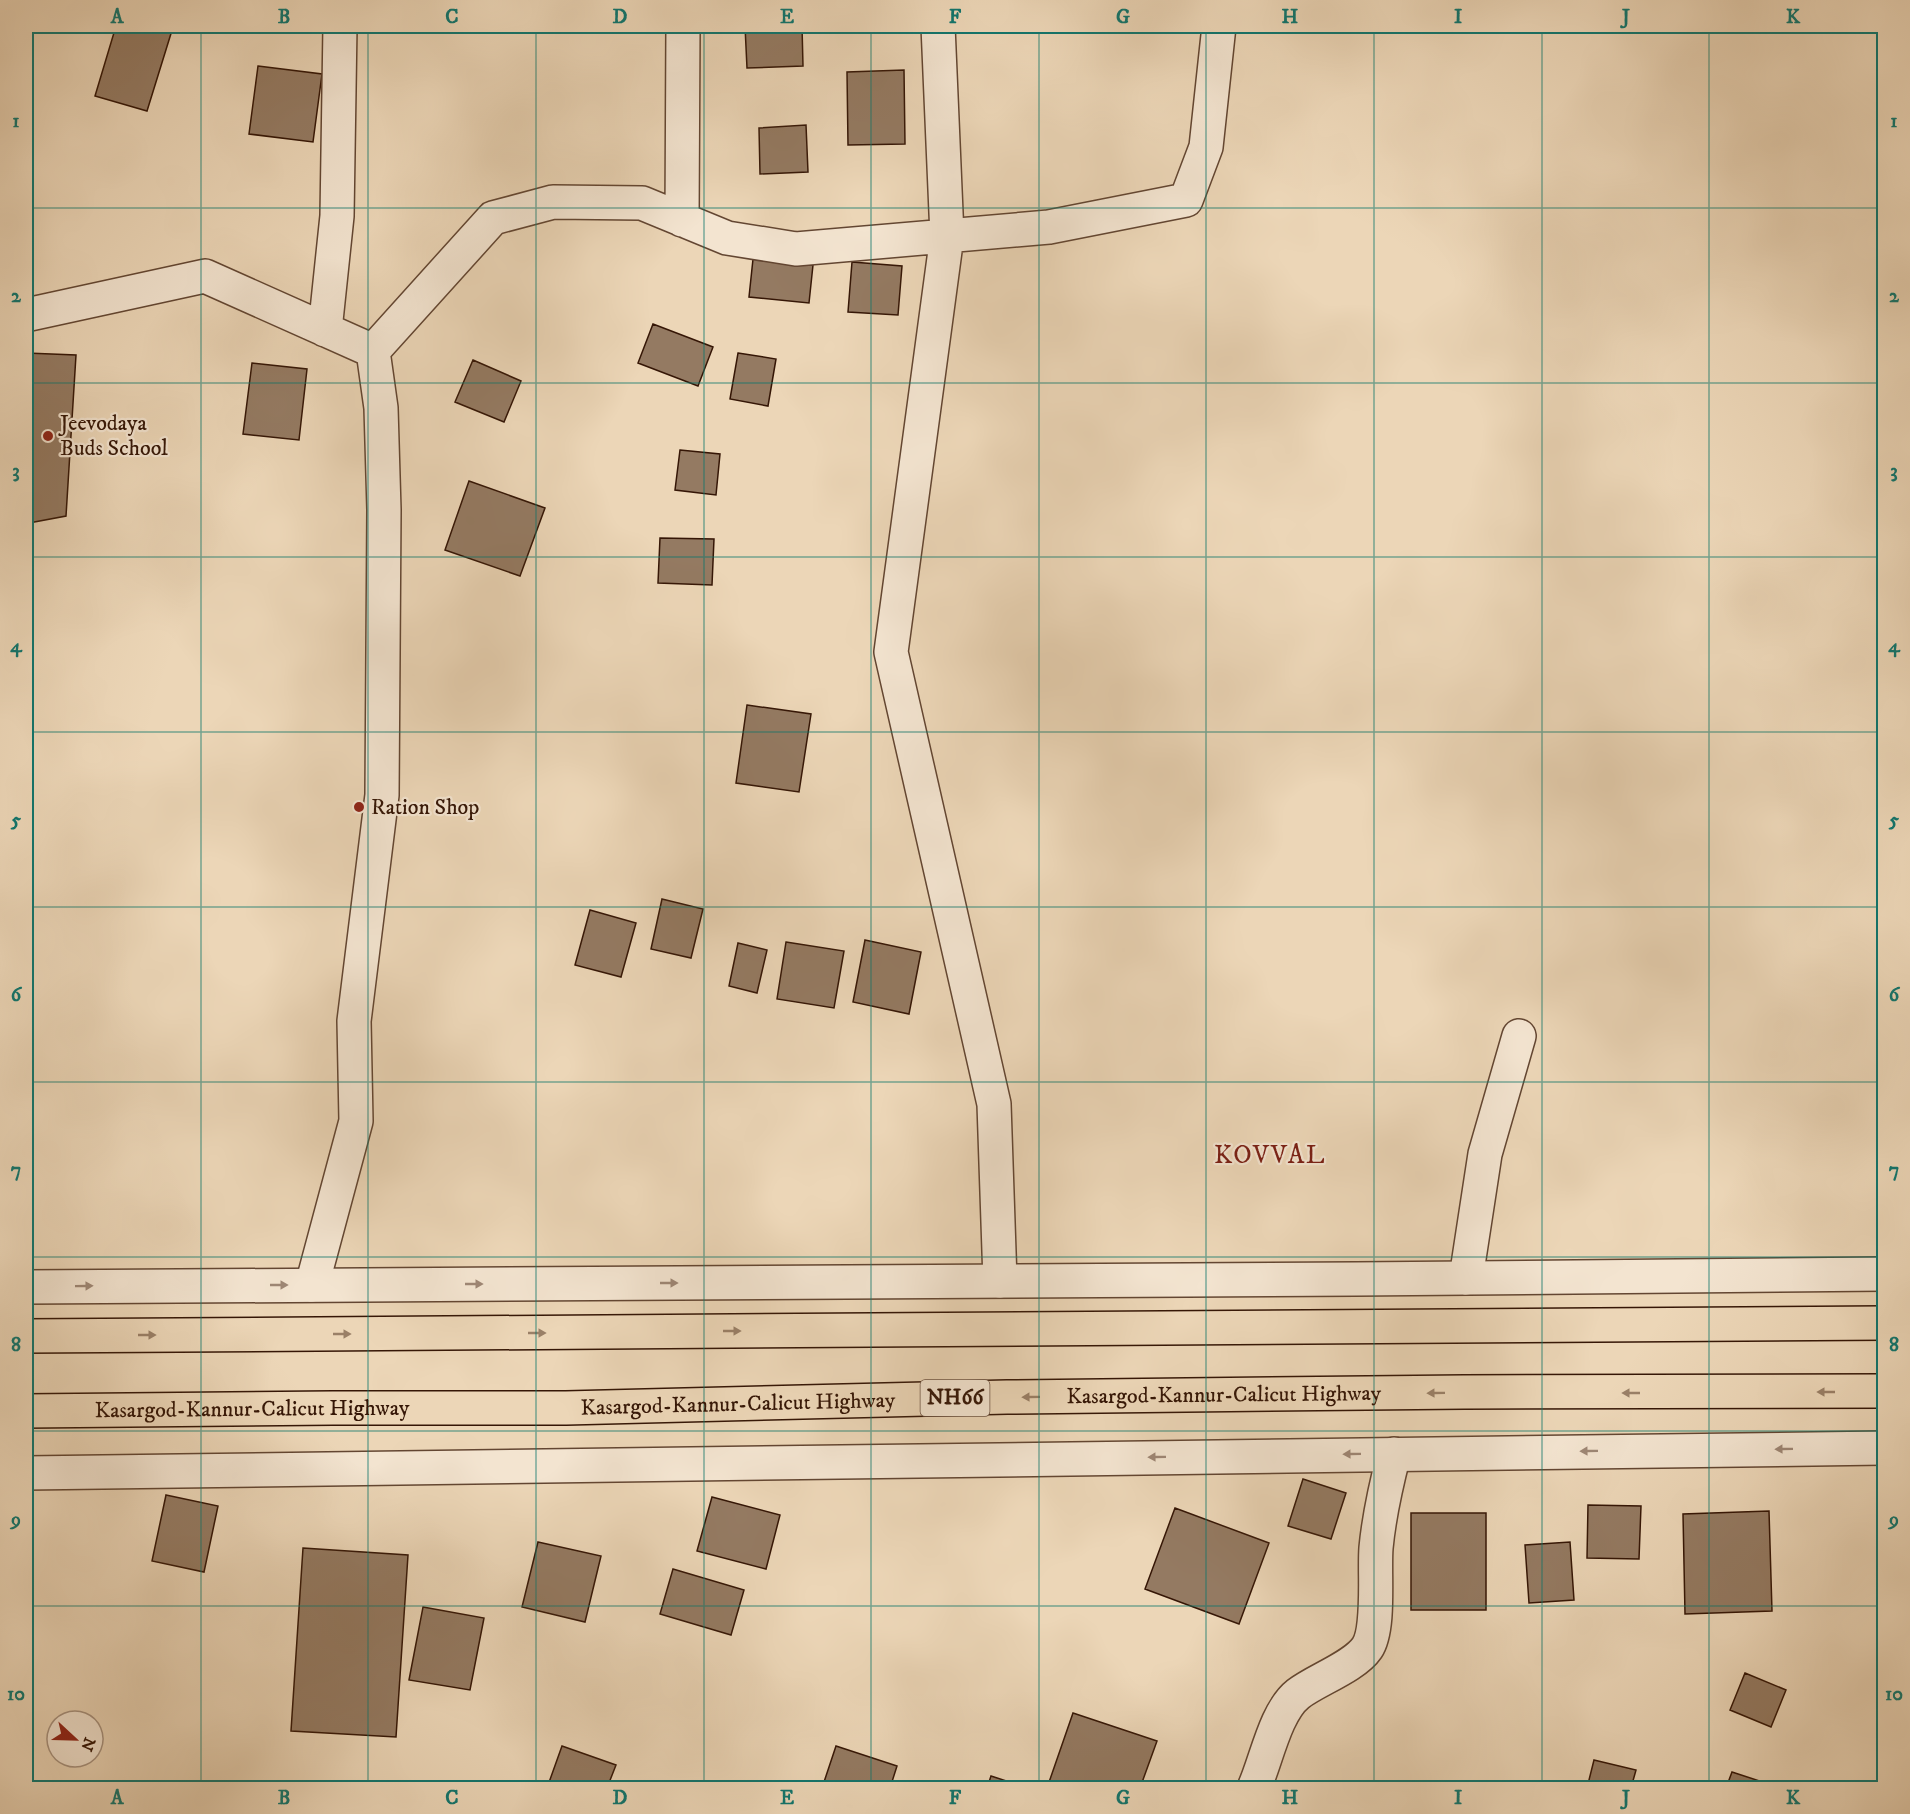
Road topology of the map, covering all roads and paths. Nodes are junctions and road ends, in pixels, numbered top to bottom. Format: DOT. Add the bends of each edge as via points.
graph roads {
  1 [pos="340,26"];
  2 [pos="683,26"];
  3 [pos="938,26"];
  4 [pos="1219,26"];
  5 [pos="682,220"];
  6 [pos="947,236"];
  7 [pos="26,315"];
  8 [pos="325,330"];
  9 [pos="373,351"];
  10 [pos="1519,1036"];
  11 [pos="1884,1274"];
  12 [pos="1466,1278"];
  13 [pos="1000,1281"];
  14 [pos="312,1285"];
  15 [pos="26,1287"];
  16 [pos="1884,1323"];
  17 [pos="26,1336"];
  18 [pos="1884,1391"];
  19 [pos="26,1411"];
  20 [pos="1884,1448"];
  21 [pos="1394,1454"];
  22 [pos="26,1473"];
  23 [pos="1254,1788"];
  1 -- 8 [label="street" via="337,216"];
  2 -- 5 [label="street"];
  3 -- 6 [label="street"];
  4 -- 6 [label="street" via="1206,147 1186,200 1049,227"];
  5 -- 6 [label="street" via="727,238 796,249"];
  5 -- 9 [label="street" via="642,203 553,202 493,218"];
  6 -- 13 [label="street" via="891,652 994,1104"];
  7 -- 8 [label="street" via="205,276"];
  8 -- 9 [label="street"];
  9 -- 14 [label="street" via="381,408 384,510 382,795 354,1021 356,1121"];
  10 -- 12 [label="street" via="1485,1154"];
  11 -- 12 [label="street"];
  12 -- 13 [label="street"];
  14 -- 13 [label="street, one-way"];
  15 -- 14 [label="street, one-way"];
  17 -- 16 [label="highway, one-way"];
  18 -- 19 [label="highway, Kasargod-Kannur-Calicut Highway / NH66, one-way" via="1464,1392 566,1408"];
  20 -- 21 [label="street, one-way"];
  21 -- 22 [label="street, one-way"];
  21 -- 23 [label="street" via="1376,1549 1373,1634 1367,1648 1354,1659 1298,1694 1289,1704"];
}
